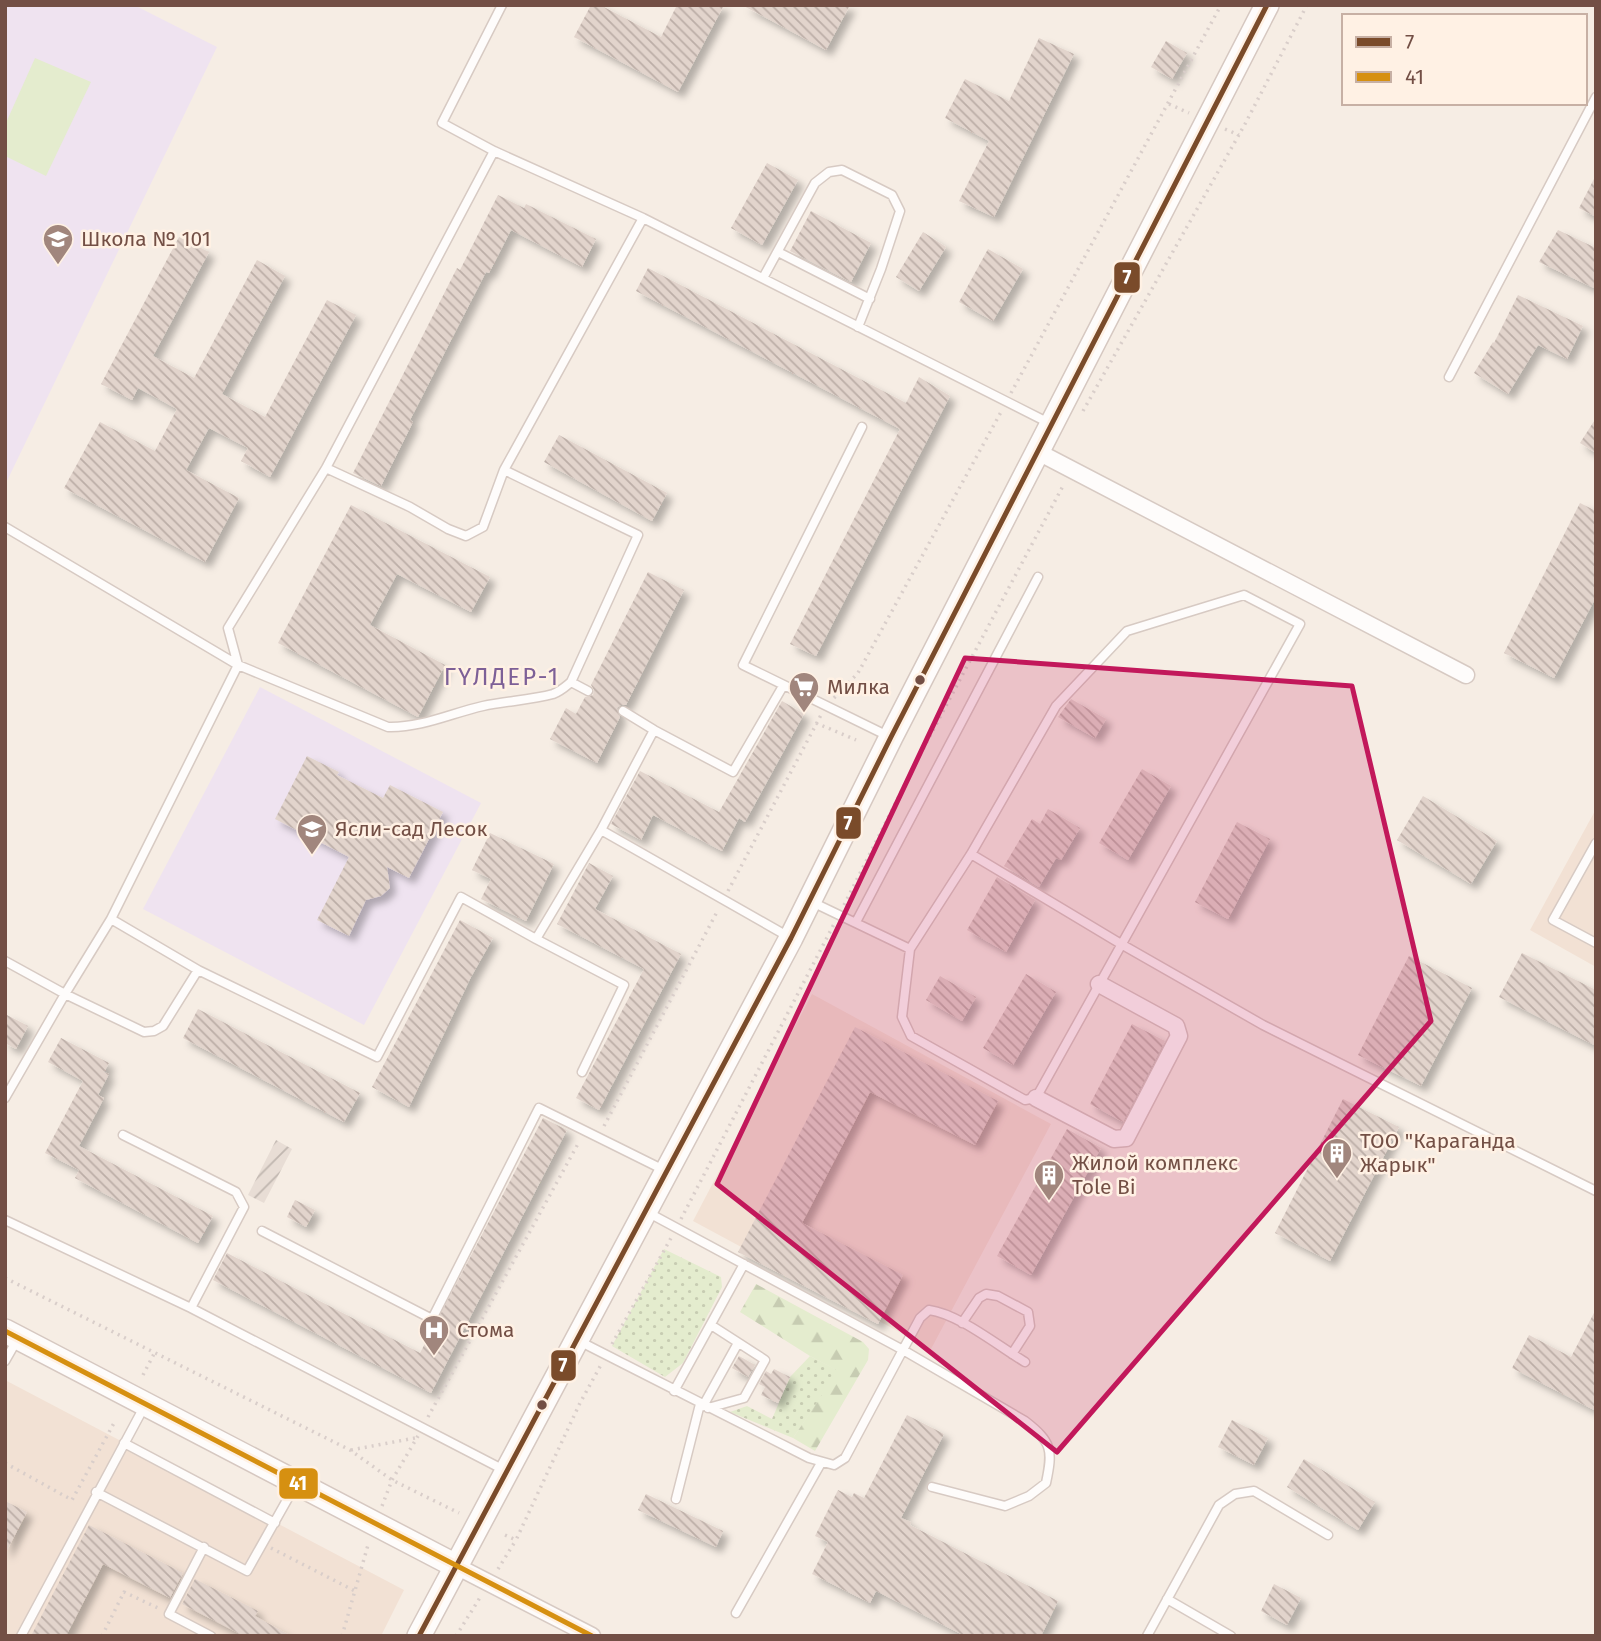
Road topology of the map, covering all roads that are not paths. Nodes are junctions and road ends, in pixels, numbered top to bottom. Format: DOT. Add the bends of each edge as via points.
graph roads {
  1 [pos="502,5"];
  2 [pos="1267,5"];
  3 [pos="1596,97"];
  4 [pos="494,151"];
  5 [pos="643,218"];
  6 [pos="778,252"];
  7 [pos="763,278"];
  8 [pos="870,299"];
  9 [pos="858,327"];
  10 [pos="1449,377"];
  11 [pos="1052,425"];
  12 [pos="862,427"];
  13 [pos="1038,452"];
  14 [pos="326,468"];
  15 [pos="504,470"];
  16 [pos="5,527"];
  17 [pos="1038,577"];
  18 [pos="238,665"];
  19 [pos="1466,675"];
  20 [pos="571,682"];
  21 [pos="783,686"];
  22 [pos="588,691"];
  23 [pos="623,711"];
  24 [pos="654,730"];
  25 [pos="891,737"];
  26 [pos="601,830"];
  27 [pos="1596,843"];
  28 [pos="971,854"];
  29 [pos="810,901"];
  30 [pos="111,919"];
  31 [pos="856,922"];
  32 [pos="790,938"];
  33 [pos="536,939"];
  34 [pos="1596,943"];
  35 [pos="1121,944"];
  36 [pos="910,949"];
  37 [pos="5,961"];
  38 [pos="198,970"];
  39 [pos="1099,984"];
  40 [pos="65,994"];
  41 [pos="582,1072"];
  42 [pos="5,1098"];
  43 [pos="1036,1098"];
  44 [pos="123,1135"];
  45 [pos="667,1171"];
  46 [pos="1596,1191"];
  47 [pos="644,1210"];
  48 [pos="5,1220"];
  49 [pos="262,1231"];
  50 [pos="744,1264"];
  51 [pos="191,1308"];
  52 [pos="962,1324"];
  53 [pos="710,1325"];
  54 [pos="12,1334"];
  55 [pos="576,1340"];
  56 [pos="738,1343"];
  57 [pos="903,1350"];
  58 [pos="1012,1354"];
  59 [pos="5,1361"];
  60 [pos="1025,1362"];
  61 [pos="674,1391"];
  62 [pos="146,1404"];
  63 [pos="704,1406"];
  64 [pos="124,1444"];
  65 [pos="821,1463"];
  66 [pos="506,1471"];
  67 [pos="297,1482"];
  68 [pos="932,1487"];
  69 [pos="96,1492"];
  70 [pos="676,1499"];
  71 [pos="275,1522"];
  72 [pos="1328,1535"];
  73 [pos="204,1547"];
  74 [pos="456,1566"];
  75 [pos="1167,1599"];
  76 [pos="736,1613"];
  77 [pos="21,1636"];
  78 [pos="211,1636"];
  79 [pos="419,1636"];
  80 [pos="592,1636"];
  81 [pos="1147,1636"];
  82 [pos="1231,1636"];
  1 -- 4 [label="lane" via="442,123"];
  2 -- 11 [label="main road"];
  3 -- 10 [label="lane"];
  4 -- 5 [label="lane"];
  4 -- 14 [label="lane"];
  5 -- 7 [label="lane"];
  5 -- 15 [label="lane"];
  6 -- 7 [label="lane"];
  6 -- 8 [label="lane"];
  6 -- 8 [label="lane" via="815,183 829,172 842,170 892,194 900,211"];
  7 -- 9 [label="lane"];
  8 -- 9 [label="lane"];
  9 -- 11 [label="lane"];
  11 -- 13 [label="main road"];
  12 -- 21 [label="lane" via="743,665"];
  13 -- 19 [label="street"];
  13 -- 25 [label="main road"];
  14 -- 15 [label="lane" via="466,536 483,527"];
  14 -- 18 [label="lane" via="228,628"];
  15 -- 20 [label="lane" via="638,535"];
  16 -- 18 [label="lane"];
  17 -- 31 [label="lane"];
  18 -- 20 [label="lane" via="388,727 407,727 463,710 551,695"];
  18 -- 30 [label="lane"];
  20 -- 22 [label="lane"];
  21 -- 24 [label="lane" via="733,772"];
  21 -- 25 [label="lane"];
  23 -- 24 [label="lane"];
  24 -- 26 [label="lane"];
  25 -- 29 [label="main road"];
  26 -- 32 [label="lane"];
  26 -- 33 [label="lane"];
  27 -- 34 [label="lane" via="1553,920"];
  28 -- 35 [label="lane"];
  28 -- 35 [label="lane" via="1056,706 1127,631 1244,595 1300,624"];
  28 -- 36 [label="lane"];
  29 -- 31 [label="lane"];
  29 -- 32 [label="main road"];
  30 -- 38 [label="lane"];
  30 -- 40 [label="lane"];
  31 -- 36 [label="lane"];
  32 -- 45 [label="main road"];
  33 -- 38 [label="lane" via="461,897 377,1057"];
  33 -- 41 [label="lane" via="624,985"];
  35 -- 39 [label="lane"];
  35 -- 46 [label="lane" via="1263,1026"];
  36 -- 43 [label="lane" via="902,1017 911,1035 1025,1100"];
  37 -- 40 [label="lane"];
  38 -- 40 [label="lane" via="163,1026 154,1031 144,1032"];
  39 -- 43 [label="lane"];
  39 -- 43 [label="street" via="1176,1026 1179,1036 1126,1138 1114,1139"];
  40 -- 42 [label="lane"];
  44 -- 51 [label="lane" via="236,1192 244,1207"];
  45 -- 47 [label="main road"];
  45 -- 49 [label="lane" via="539,1108 432,1319"];
  47 -- 50 [label="lane"];
  47 -- 55 [label="main road"];
  48 -- 51 [label="lane"];
  50 -- 53 [label="lane"];
  50 -- 57 [label="lane"];
  51 -- 66 [label="lane"];
  52 -- 57 [label="lane" via="929,1310"];
  52 -- 58 [label="lane"];
  52 -- 58 [label="lane" via="986,1294 1028,1312 1030,1325"];
  53 -- 56 [label="lane"];
  53 -- 61 [label="lane"];
  54 -- 59 [label="lane"];
  54 -- 62 [label="main road"];
  55 -- 61 [label="lane"];
  55 -- 66 [label="main road"];
  56 -- 63 [label="lane"];
  56 -- 63 [label="lane" via="765,1360 744,1398"];
  57 -- 65 [label="lane" via="845,1458 834,1465"];
  57 -- 68 [label="lane" via="1025,1421 1041,1433 1052,1455 1046,1483 1005,1506"];
  58 -- 60 [label="lane"];
  61 -- 63 [label="lane"];
  62 -- 64 [label="lane"];
  62 -- 67 [label="main road"];
  63 -- 65 [label="lane"];
  63 -- 70 [label="lane"];
  64 -- 69 [label="lane"];
  64 -- 71 [label="lane"];
  65 -- 76 [label="lane"];
  66 -- 74 [label="main road"];
  67 -- 71 [label="lane"];
  67 -- 74 [label="main road"];
  69 -- 73 [label="lane"];
  69 -- 77 [label="lane"];
  71 -- 73 [label="lane" via="247,1571"];
  72 -- 75 [label="lane" via="1254,1490 1235,1494 1219,1506"];
  73 -- 78 [label="lane" via="169,1614"];
  74 -- 79 [label="main road"];
  74 -- 80 [label="street"];
  75 -- 81 [label="lane"];
  75 -- 82 [label="lane"];
}
